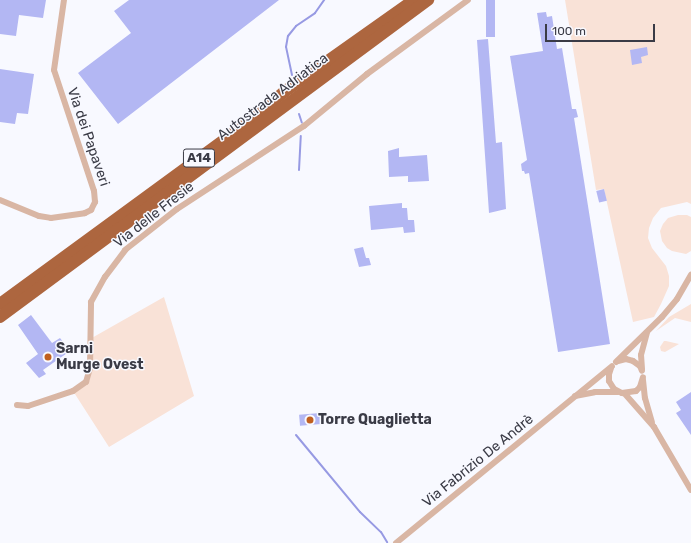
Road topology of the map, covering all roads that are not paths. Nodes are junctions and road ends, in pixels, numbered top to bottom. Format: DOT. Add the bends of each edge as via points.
graph roads {
  1 [pos="64,0"];
  2 [pos="428,0"];
  3 [pos="468,0"];
  4 [pos="410,1"];
  5 [pos="0,200"];
  6 [pos="691,276"];
  7 [pos="0,304"];
  8 [pos="0,317"];
  9 [pos="647,333"];
  10 [pos="614,364"];
  11 [pos="643,374"];
  12 [pos="622,393"];
  13 [pos="574,396"];
  14 [pos="18,406"];
  15 [pos="654,427"];
  16 [pos="691,490"];
  17 [pos="396,543"];
  1 -- 5 [label="street, Via dei Papaveri" via="54,70 94,191 95,202 91,210 85,213 51,218 39,216"];
  2 -- 8 [label="highway, Autostrada Adriatica / A14"];
  3 -- 14 [label="street, Via delle Fresie" via="367,74 304,126 177,209 125,250 104,277 91,302 90,368 86,382 73,391 28,406"];
  4 -- 7 [label="highway, Autostrada Adriatica / A14"];
  6 -- 9 [label="street, Via Fabrizio De Andrè" via="677,299"];
  9 -- 10 [label="street, Via Fabrizio De Andrè"];
  9 -- 11 [label="street" via="641,355"];
  10 -- 11 [label="street" via="630,360 636,363"];
  10 -- 12 [label="street" via="609,381"];
  10 -- 13 [label="street, Via Fabrizio De Andrè"];
  11 -- 12 [label="street" via="640,387 636,391"];
  11 -- 15 [label="street" via="645,398"];
  12 -- 13 [label="street" via="594,392"];
  12 -- 15 [label="street"];
  13 -- 17 [label="street, Via Fabrizio De Andrè"];
  15 -- 16 [label="street"];
}
